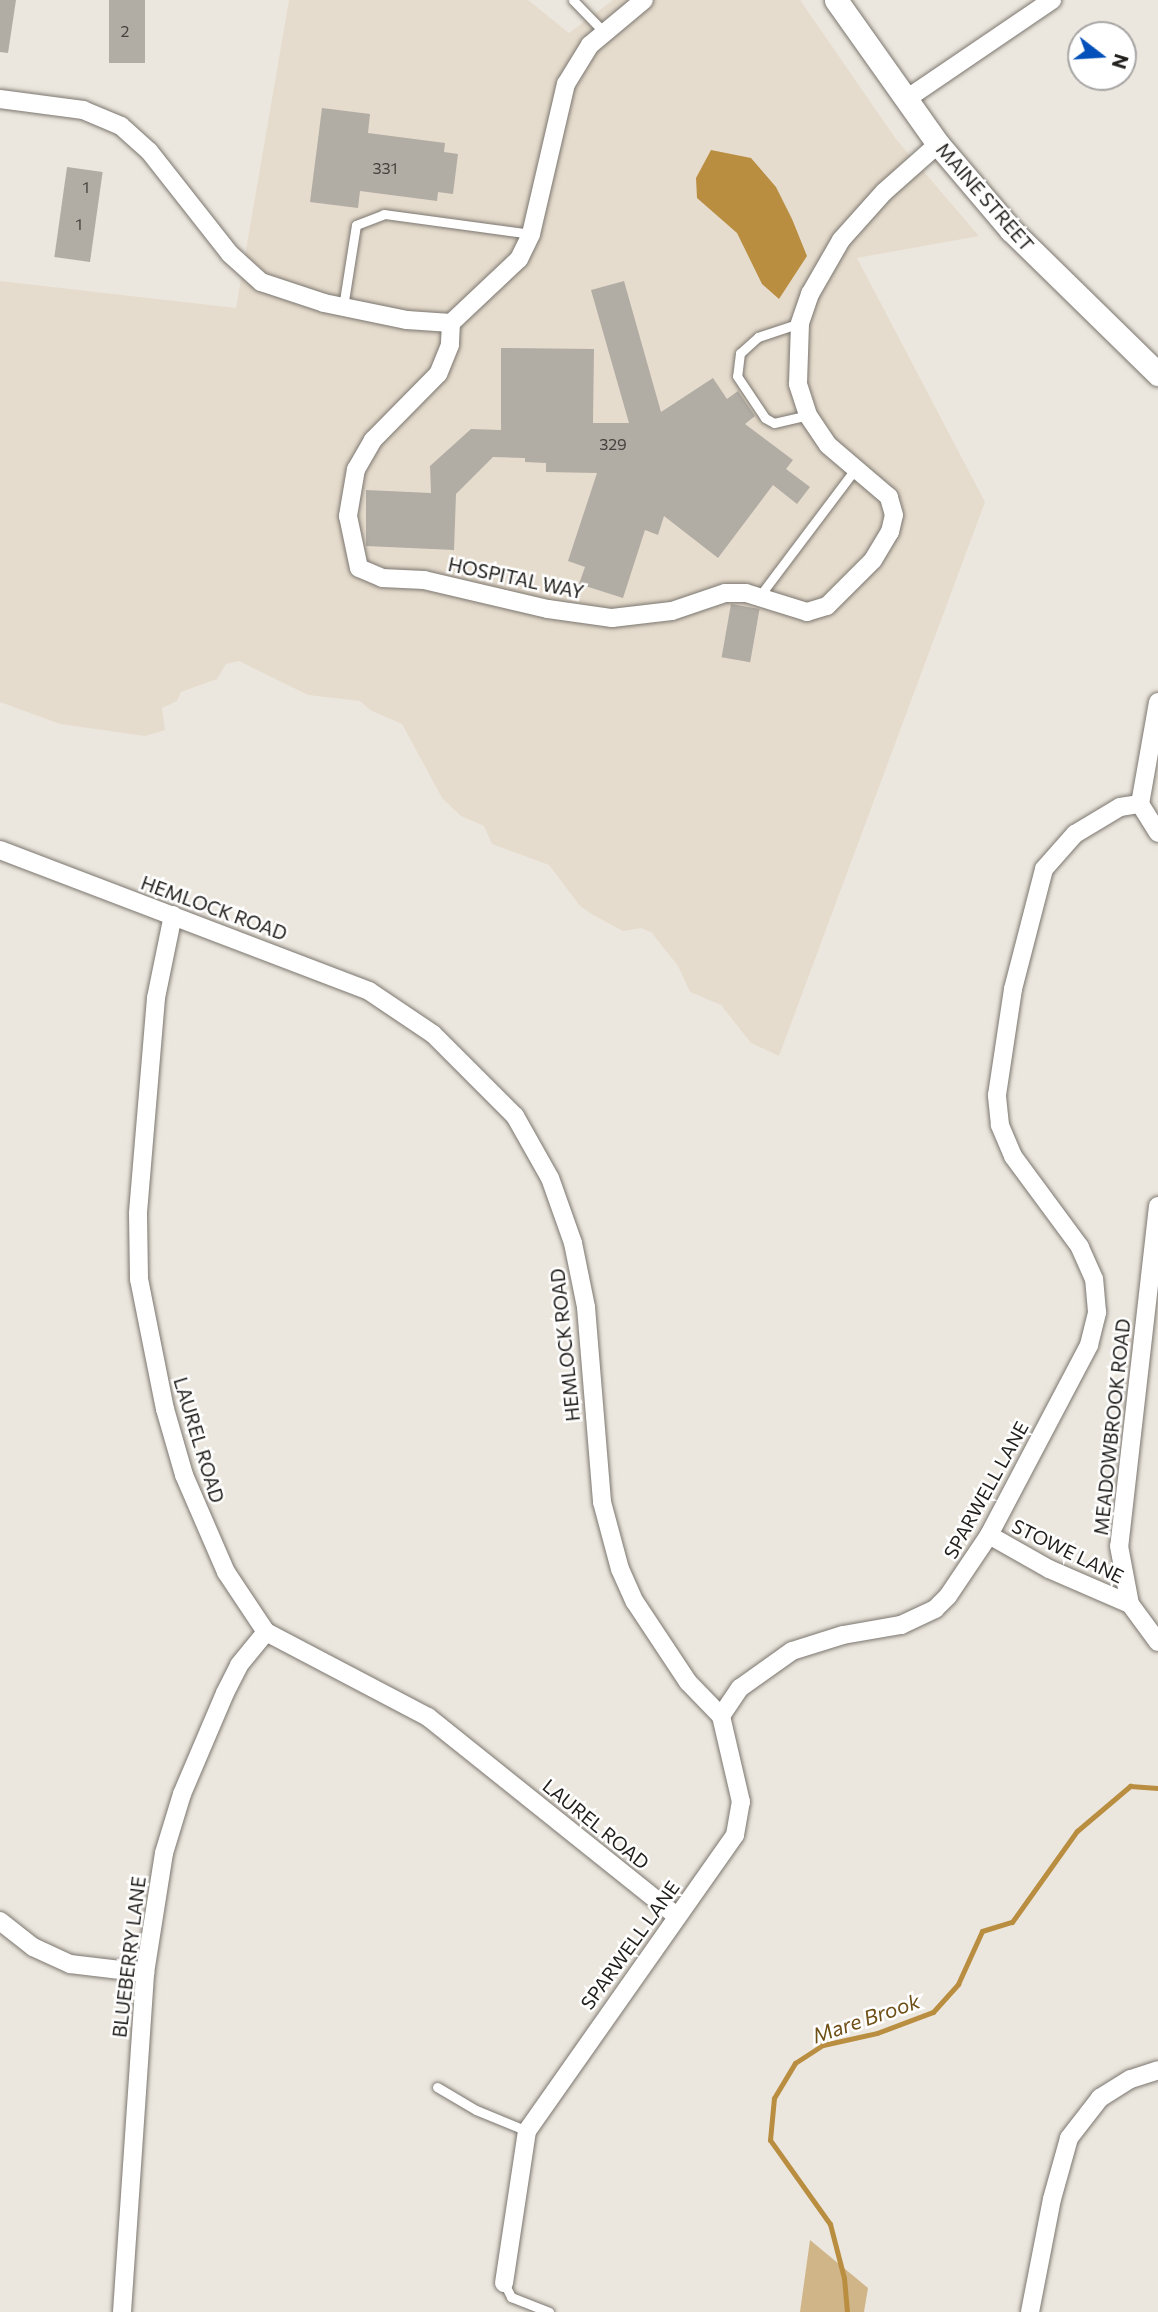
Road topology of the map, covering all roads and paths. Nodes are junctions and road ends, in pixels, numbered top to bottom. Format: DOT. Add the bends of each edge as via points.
graph roads {
  1 [pos="573,0"];
  2 [pos="644,0"];
  3 [pos="836,0"];
  4 [pos="1052,0"];
  5 [pos="604,32"];
  6 [pos="0,99"];
  7 [pos="905,100"];
  8 [pos="939,144"];
  9 [pos="531,234"];
  10 [pos="343,307"];
  11 [pos="451,323"];
  12 [pos="800,323"];
  13 [pos="1158,374"];
  14 [pos="808,415"];
  15 [pos="856,468"];
  16 [pos="758,598"];
  17 [pos="1158,702"];
  18 [pos="1140,804"];
  19 [pos="1158,833"];
  20 [pos="0,850"];
  21 [pos="173,915"];
  22 [pos="1158,1206"];
  23 [pos="989,1535"];
  24 [pos="1130,1604"];
  25 [pos="266,1632"];
  26 [pos="1158,1642"];
  27 [pos="721,1716"];
  28 [pos="675,1915"];
  29 [pos="0,1921"];
  30 [pos="145,1973"];
  31 [pos="1158,2070"];
  32 [pos="438,2087"];
  33 [pos="527,2131"];
  34 [pos="504,2283"];
  35 [pos="122,2312"];
  36 [pos="549,2312"];
  37 [pos="1030,2312"];
  1 -- 5 [label="lane"];
  2 -- 5 [label="street"];
  3 -- 7 [label="street, MAINE STREET"];
  4 -- 7 [label="street"];
  5 -- 9 [label="street" via="566,84"];
  6 -- 10 [label="street" via="83,110 121,126 149,151 244,269 282,291"];
  7 -- 8 [label="street, MAINE STREET"];
  8 -- 12 [label="street, HOSPITAL WAY" via="884,192 841,240 810,294"];
  8 -- 13 [label="street, MAINE STREET" via="1011,230"];
  9 -- 10 [label="lane" via="384,214 356,225"];
  9 -- 11 [label="street" via="508,274"];
  10 -- 11 [label="street"];
  11 -- 16 [label="street, HOSPITAL WAY" via="450,345 438,373 373,440 356,469 348,516 359,568 382,578 445,584 548,610 612,618 672,611 725,593"];
  12 -- 14 [label="street, HOSPITAL WAY" via="798,384"];
  12 -- 14 [label="lane" via="758,337 740,354 737,376 765,418 784,423"];
  14 -- 15 [label="street, HOSPITAL WAY" via="828,445"];
  15 -- 16 [label="lane"];
  15 -- 16 [label="street, HOSPITAL WAY" via="889,497 894,515 873,559 827,606 807,612"];
  17 -- 18 [label="street"];
  18 -- 19 [label="street"];
  18 -- 23 [label="street, SPARWELL LANE" via="1103,816 1052,856 1033,897 1021,951 1000,1064 1000,1125 1013,1156 1080,1247 1094,1279 1097,1312 1089,1345"];
  20 -- 21 [label="street, HEMLOCK ROAD"];
  21 -- 25 [label="street, LAUREL ROAD" via="156,998 148,1088 138,1214 142,1301 165,1409 195,1508 244,1604"];
  21 -- 27 [label="street, HEMLOCK ROAD" via="331,974 403,1011 462,1059 515,1116 550,1178 576,1253 586,1307 602,1502 620,1569 635,1602 688,1682"];
  22 -- 24 [label="street, MEADOWBROOK ROAD" via="1119,1546"];
  23 -- 24 [label="street, STOWE LANE" via="1048,1569"];
  23 -- 27 [label="street, SPARWELL LANE" via="959,1583 934,1608 901,1625 843,1635 792,1651 740,1688"];
  24 -- 26 [label="street, MEADOWBROOK ROAD"];
  25 -- 28 [label="street, LAUREL ROAD" via="428,1717"];
  25 -- 30 [label="street, BLUEBERRY LANE" via="239,1665 182,1794 164,1853"];
  27 -- 28 [label="street, SPARWELL LANE" via="723,1740 738,1785 740,1819 735,1835"];
  28 -- 33 [label="street, SPARWELL LANE"];
  29 -- 30 [label="street" via="33,1947 70,1964"];
  30 -- 35 [label="street, BLUEBERRY LANE"];
  31 -- 37 [label="street" via="1100,2098 1069,2138"];
  32 -- 33 [label="lane" via="476,2110"];
  33 -- 34 [label="street, SPARWELL LANE"];
  34 -- 36 [label="lane" via="511,2297"];
}
